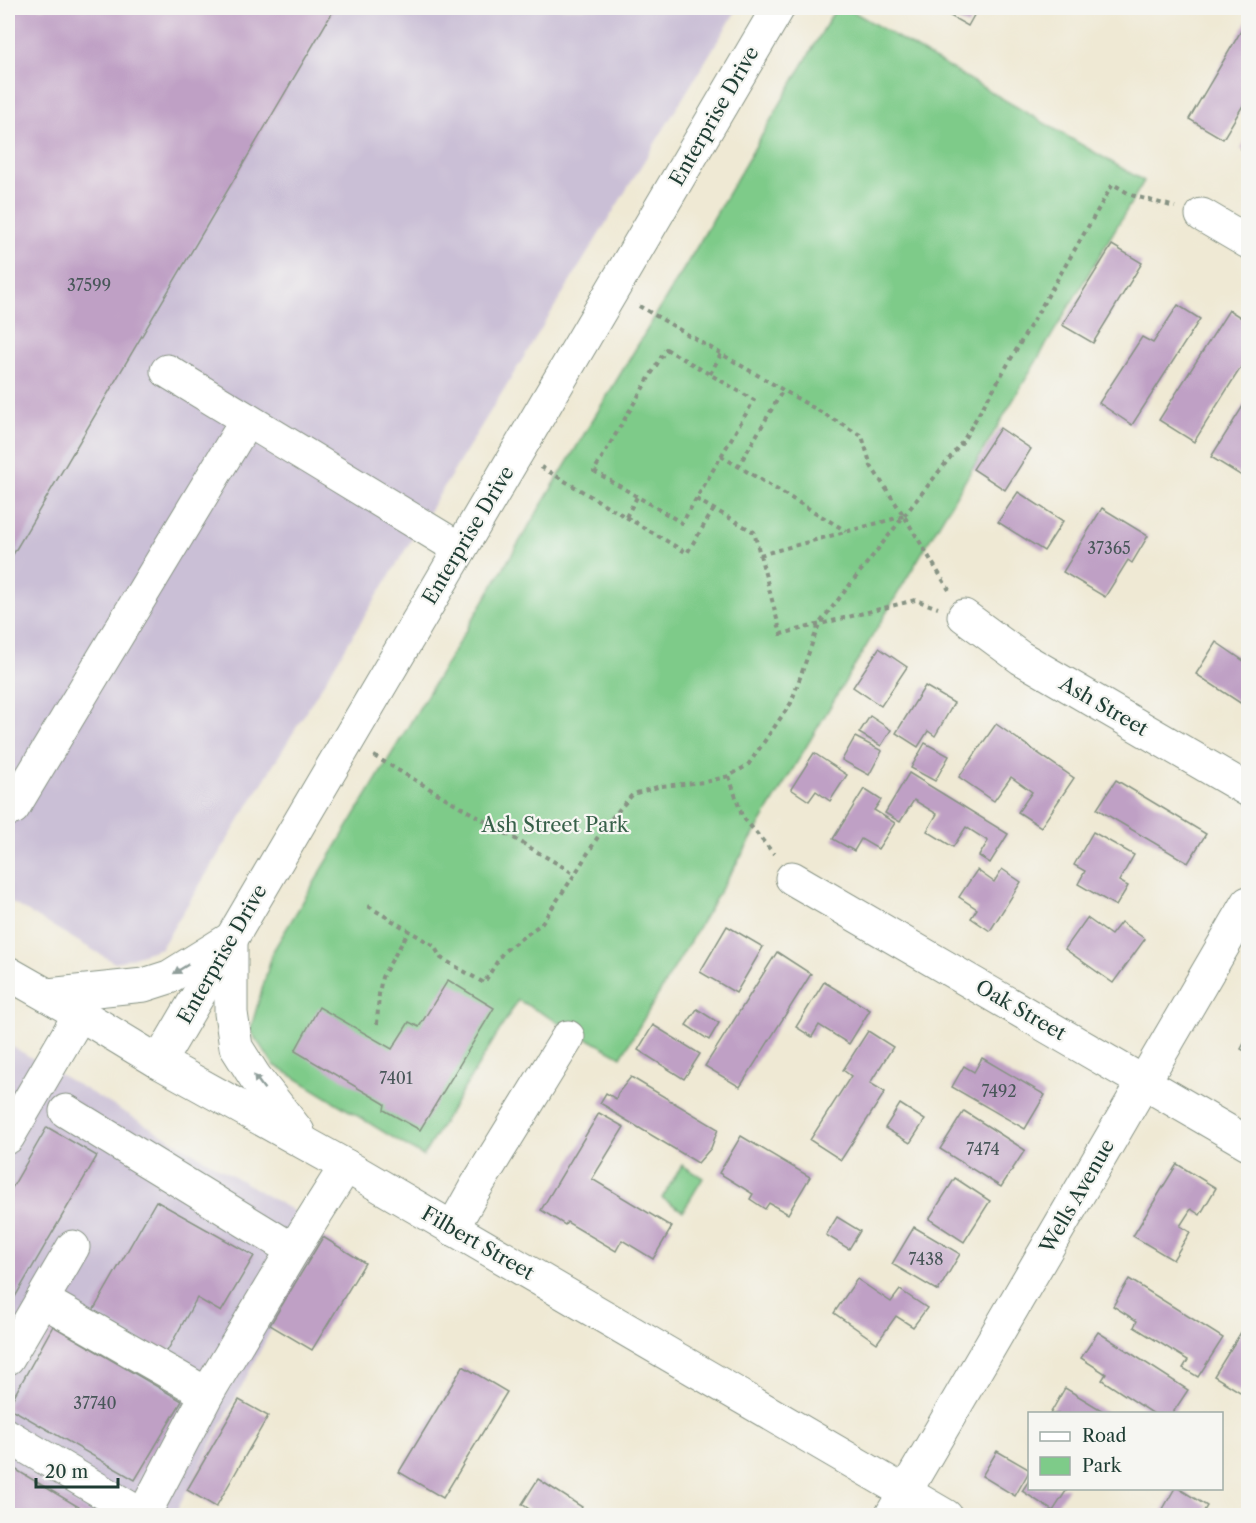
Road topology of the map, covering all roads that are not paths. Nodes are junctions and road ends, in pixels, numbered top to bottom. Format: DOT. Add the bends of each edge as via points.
graph roads {
  1 [pos="778,8"];
  2 [pos="1202,215"];
  3 [pos="1248,242"];
  4 [pos="167,371"];
  5 [pos="247,420"];
  6 [pos="460,549"];
  7 [pos="964,616"];
  8 [pos="1248,790"];
  9 [pos="8,805"];
  10 [pos="792,878"];
  11 [pos="1248,903"];
  12 [pos="231,938"];
  13 [pos="8,974"];
  14 [pos="48,995"];
  15 [pos="80,1014"];
  16 [pos="568,1037"];
  17 [pos="159,1062"];
  18 [pos="1143,1082"];
  19 [pos="66,1111"];
  20 [pos="8,1137"];
  21 [pos="1248,1143"];
  22 [pos="307,1144"];
  23 [pos="346,1166"];
  24 [pos="452,1228"];
  25 [pos="72,1247"];
  26 [pos="293,1250"];
  27 [pos="42,1300"];
  28 [pos="8,1358"];
  29 [pos="207,1394"];
  30 [pos="8,1436"];
  31 [pos="898,1503"];
  32 [pos="143,1515"];
  33 [pos="946,1515"];
  1 -- 6 [label="street, Enterprise Drive"];
  2 -- 3 [label="street"];
  4 -- 5 [label="street"];
  5 -- 6 [label="street"];
  5 -- 9 [label="street" via="13,808"];
  6 -- 12 [label="street, Enterprise Drive"];
  7 -- 8 [label="street, Ash Street" via="1022,658"];
  10 -- 18 [label="street, Oak Street"];
  11 -- 18 [label="street, Wells Avenue"];
  12 -- 14 [label="street, one-way" via="169,977 144,985"];
  12 -- 17 [label="street, Enterprise Drive"];
  22 -- 12 [label="street, one-way" via="237,1047 231,1013"];
  13 -- 14 [label="street, Filbert Street"];
  14 -- 15 [label="street, Filbert Street"];
  15 -- 17 [label="street, Filbert Street"];
  15 -- 20 [label="street"];
  16 -- 24 [label="street"];
  17 -- 22 [label="street, Filbert Street"];
  18 -- 21 [label="street, Oak Street"];
  18 -- 31 [label="street, Wells Avenue"];
  19 -- 26 [label="street"];
  22 -- 23 [label="street, Filbert Street"];
  23 -- 24 [label="street, Filbert Street"];
  23 -- 26 [label="street"];
  24 -- 31 [label="street, Filbert Street"];
  25 -- 27 [label="street"];
  26 -- 29 [label="street"];
  27 -- 28 [label="street"];
  27 -- 29 [label="street"];
  29 -- 32 [label="street"];
  30 -- 32 [label="street"];
  31 -- 33 [label="street, Filbert Street"];
}
